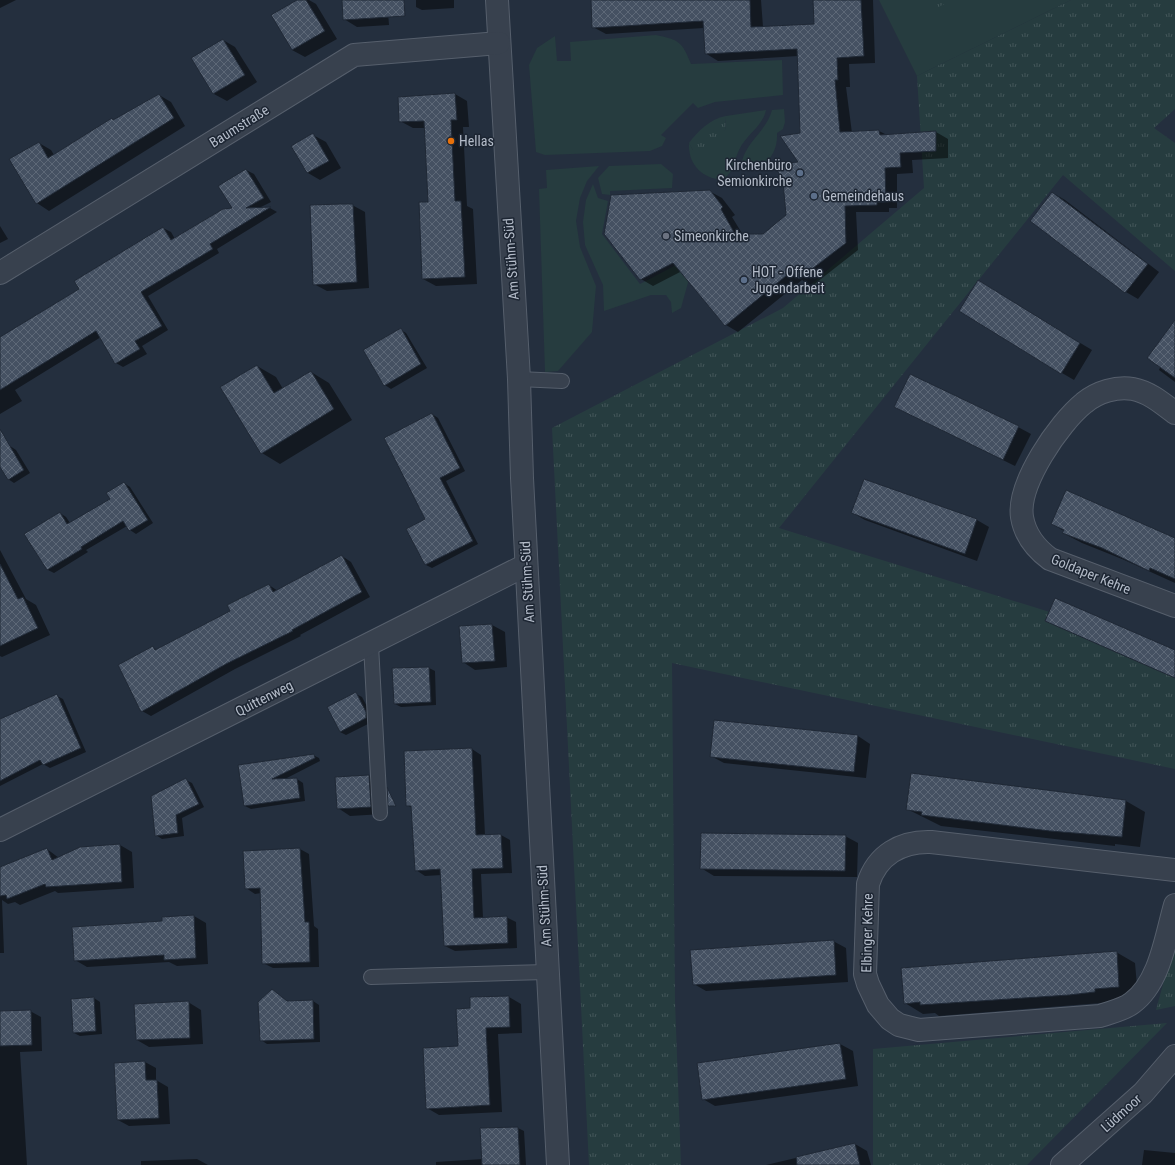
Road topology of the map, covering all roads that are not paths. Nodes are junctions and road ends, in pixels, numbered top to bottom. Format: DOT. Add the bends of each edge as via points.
graph roads {
  1 [pos="497,0"];
  2 [pos="498,43"];
  3 [pos="0,273"];
  4 [pos="519,379"];
  5 [pos="562,380"];
  6 [pos="1175,413"];
  7 [pos="526,565"];
  8 [pos="1175,606"];
  9 [pos="371,645"];
  10 [pos="380,813"];
  11 [pos="0,830"];
  12 [pos="1175,870"];
  13 [pos="1175,905"];
  14 [pos="548,972"];
  15 [pos="371,978"];
  16 [pos="1175,1056"];
  17 [pos="558,1165"];
  18 [pos="1062,1165"];
  1 -- 2 [label="street, Am Stühm-Süd"];
  2 -- 3 [label="street, Baumstraße" via="354,55"];
  2 -- 4 [label="street, Am Stühm-Süd"];
  4 -- 5 [label="lane"];
  4 -- 7 [label="street, Am Stühm-Süd"];
  6 -- 8 [label="street, Goldaper Kehre" via="1153,396 1133,389 1111,390 1084,403 1058,432 1042,455 1025,488 1022,516 1027,535 1039,551 1050,559"];
  7 -- 9 [label="street, Quittenweg"];
  7 -- 14 [label="street, Am Stühm-Süd"];
  9 -- 10 [label="lane"];
  9 -- 11 [label="street, Quittenweg"];
  12 -- 13 [label="street, Elbinger Kehre" via="931,842 902,846 894,849 880,862 868,884 865,974 872,995 884,1014 899,1026 919,1030 1100,1016 1132,1003 1148,986 1155,973"];
  14 -- 15 [label="lane"];
  14 -- 17 [label="street, Am Stühm-Süd"];
  16 -- 18 [label="street, Lüdmoor" via="1144,1093"];
}
